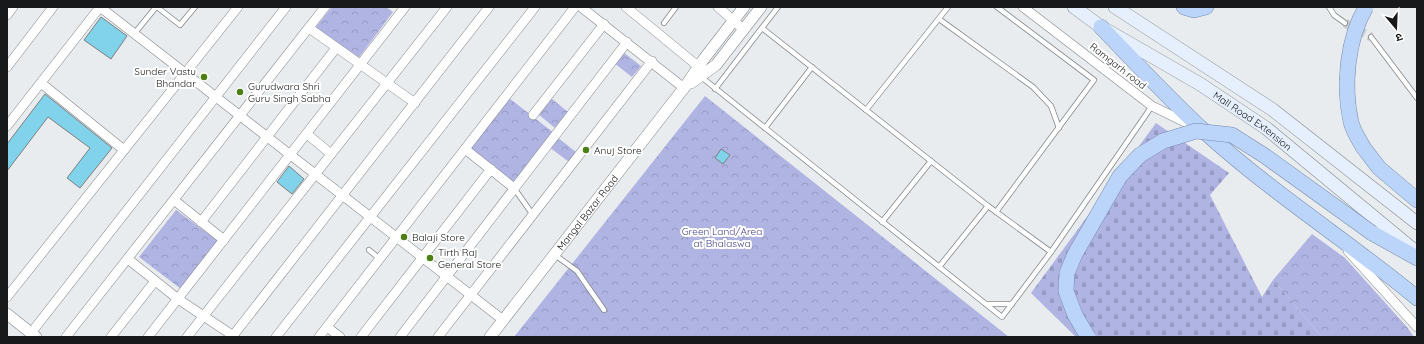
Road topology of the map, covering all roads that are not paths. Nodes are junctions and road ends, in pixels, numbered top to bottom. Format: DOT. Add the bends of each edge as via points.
graph roads {
  1 [pos="13,7"];
  2 [pos="53,7"];
  3 [pos="100,7"];
  4 [pos="156,7"];
  5 [pos="195,7"];
  6 [pos="238,7"];
  7 [pos="286,7"];
  8 [pos="325,7"];
  9 [pos="392,7"];
  10 [pos="447,7"];
  11 [pos="489,7"];
  12 [pos="535,7"];
  13 [pos="575,7"];
  14 [pos="581,7"];
  15 [pos="626,7"];
  16 [pos="676,7"];
  17 [pos="718,7"];
  18 [pos="744,7"];
  19 [pos="760,7"];
  20 [pos="778,7"];
  21 [pos="948,7"];
  22 [pos="997,7"];
  23 [pos="1023,7"];
  24 [pos="1074,7"];
  25 [pos="1115,7"];
  26 [pos="1184,7"];
  27 [pos="1206,7"];
  28 [pos="1329,7"];
  29 [pos="1366,7"];
  30 [pos="403,10"];
  31 [pos="7,14"];
  32 [pos="939,19"];
  33 [pos="734,20"];
  34 [pos="664,22"];
  35 [pos="1345,23"];
  36 [pos="604,24"];
  37 [pos="1101,27"];
  38 [pos="309,28"];
  39 [pos="762,28"];
  40 [pos="743,29"];
  41 [pos="134,34"];
  42 [pos="1371,37"];
  43 [pos="627,42"];
  44 [pos="336,48"];
  45 [pos="652,61"];
  46 [pos="360,65"];
  47 [pos="7,67"];
  48 [pos="812,67"];
  49 [pos="698,72"];
  50 [pos="186,73"];
  51 [pos="388,82"];
  52 [pos="41,83"];
  53 [pos="684,88"];
  54 [pos="715,89"];
  55 [pos="216,97"];
  56 [pos="1417,98"];
  57 [pos="415,102"];
  58 [pos="1152,106"];
  59 [pos="866,110"];
  60 [pos="533,115"];
  61 [pos="240,116"];
  62 [pos="7,126"];
  63 [pos="764,128"];
  64 [pos="1059,128"];
  65 [pos="1205,132"];
  66 [pos="306,134"];
  67 [pos="267,136"];
  68 [pos="465,149"];
  69 [pos="124,150"];
  70 [pos="291,154"];
  71 [pos="331,154"];
  72 [pos="931,161"];
  73 [pos="491,169"];
  74 [pos="316,174"];
  75 [pos="514,188"];
  76 [pos="344,195"];
  77 [pos="174,200"];
  78 [pos="1417,200"];
  79 [pos="988,206"];
  80 [pos="996,212"];
  81 [pos="533,215"];
  82 [pos="371,216"];
  83 [pos="201,222"];
  84 [pos="882,222"];
  85 [pos="1417,223"];
  86 [pos="1330,230"];
  87 [pos="397,237"];
  88 [pos="224,240"];
  89 [pos="369,250"];
  90 [pos="1051,252"];
  91 [pos="1417,253"];
  92 [pos="555,254"];
  93 [pos="423,257"];
  94 [pos="1417,258"];
  95 [pos="128,259"];
  96 [pos="380,259"];
  97 [pos="939,266"];
  98 [pos="447,276"];
  99 [pos="155,281"];
  100 [pos="471,294"];
  101 [pos="7,297"];
  102 [pos="1417,298"];
  103 [pos="178,299"];
  104 [pos="986,304"];
  105 [pos="1012,304"];
  106 [pos="604,310"];
  107 [pos="204,316"];
  108 [pos="9,319"];
  109 [pos="503,320"];
  110 [pos="327,327"];
  111 [pos="1417,327"];
  112 [pos="34,335"];
  113 [pos="66,337"];
  114 [pos="111,337"];
  115 [pos="148,337"];
  116 [pos="187,337"];
  117 [pos="234,337"];
  118 [pos="276,337"];
  119 [pos="319,337"];
  120 [pos="340,337"];
  121 [pos="361,337"];
  122 [pos="400,337"];
  123 [pos="438,337"];
  124 [pos="490,337"];
  125 [pos="1088,337"];
  1 -- 31 [label="street"];
  2 -- 47 [label="street"];
  3 -- 41 [label="street"];
  3 -- 52 [label="street"];
  4 -- 5 [label="lane" via="180,25"];
  4 -- 41 [label="lane"];
  6 -- 50 [label="street"];
  7 -- 55 [label="street"];
  8 -- 38 [label="street"];
  9 -- 30 [label="street"];
  10 -- 51 [label="street"];
  11 -- 57 [label="street"];
  12 -- 82 [label="street"];
  13 -- 68 [label="street"];
  14 -- 36 [label="street"];
  15 -- 49 [label="street"];
  16 -- 34 [label="lane"];
  17 -- 33 [label="street"];
  18 -- 33 [label="street, Mangal Bazar Road"];
  19 -- 40 [label="street"];
  20 -- 39 [label="lane"];
  21 -- 32 [label="lane"];
  22 -- 64 [label="lane" via="1094,80"];
  23 -- 58 [label="street, Ramgarh road"];
  24 -- 37 [label="main road, Mall Road Extension"];
  25 -- 85 [label="main road, Mall Road Extension" via="1274,110"];
  26 -- 27 [label="highway" via="1194,10"];
  28 -- 35 [label="lane" via="1334,15"];
  29 -- 78 [label="highway, bridge" via="1361,14 1348,61 1348,95 1352,123 1363,147 1379,168"];
  30 -- 46 [label="street"];
  32 -- 59 [label="lane"];
  32 -- 64 [label="lane" via="1033,87 1051,106"];
  33 -- 40 [label="street"];
  33 -- 49 [label="street, Mangal Bazar Road"];
  36 -- 43 [label="street"];
  36 -- 60 [label="street"];
  37 -- 65 [label="highway"];
  37 -- 91 [label="main road, Mall Road Extension" via="1200,84 1266,128"];
  38 -- 44 [label="street"];
  38 -- 61 [label="street"];
  39 -- 48 [label="lane"];
  39 -- 54 [label="lane"];
  40 -- 49 [label="street" via="716,65"];
  41 -- 50 [label="street"];
  42 -- 56 [label="lane"];
  43 -- 45 [label="street"];
  43 -- 75 [label="street"];
  44 -- 46 [label="street"];
  44 -- 67 [label="street"];
  45 -- 53 [label="street"];
  45 -- 81 [label="street"];
  46 -- 51 [label="street"];
  46 -- 66 [label="street"];
  48 -- 59 [label="lane"];
  48 -- 63 [label="lane"];
  49 -- 53 [label="street, Mangal Bazar Road"];
  49 -- 54 [label="lane"];
  50 -- 55 [label="street"];
  50 -- 69 [label="street"];
  51 -- 57 [label="street"];
  51 -- 71 [label="street"];
  52 -- 62 [label="street"];
  52 -- 69 [label="street"];
  53 -- 92 [label="street, Mangal Bazar Road"];
  54 -- 63 [label="lane"];
  55 -- 61 [label="street"];
  55 -- 112 [label="street"];
  57 -- 76 [label="street"];
  58 -- 65 [label="street, Ramgarh road"];
  58 -- 90 [label="lane"];
  59 -- 72 [label="lane"];
  61 -- 67 [label="street"];
  61 -- 77 [label="street"];
  63 -- 84 [label="lane"];
  64 -- 80 [label="lane"];
  65 -- 86 [label="highway"];
  66 -- 70 [label="street"];
  66 -- 71 [label="street"];
  67 -- 70 [label="street"];
  67 -- 83 [label="street"];
  68 -- 73 [label="street"];
  68 -- 87 [label="street"];
  69 -- 101 [label="street"];
  70 -- 74 [label="street"];
  70 -- 88 [label="street"];
  71 -- 74 [label="street"];
  72 -- 79 [label="lane"];
  72 -- 84 [label="lane"];
  73 -- 75 [label="street"];
  73 -- 93 [label="street"];
  74 -- 76 [label="street"];
  74 -- 107 [label="street"];
  75 -- 81 [label="lane"];
  75 -- 98 [label="street"];
  76 -- 82 [label="street"];
  76 -- 117 [label="street"];
  77 -- 83 [label="street"];
  77 -- 95 [label="street"];
  79 -- 80 [label="lane"];
  79 -- 97 [label="lane"];
  80 -- 90 [label="lane"];
  81 -- 100 [label="street"];
  82 -- 87 [label="street"];
  82 -- 118 [label="street"];
  83 -- 88 [label="street"];
  84 -- 97 [label="lane"];
  86 -- 102 [label="highway"];
  86 -- 111 [label="street"];
  87 -- 93 [label="street"];
  87 -- 96 [label="street"];
  88 -- 103 [label="street"];
  89 -- 96 [label="lane"];
  90 -- 105 [label="lane"];
  92 -- 106 [label="lane" via="577,271"];
  92 -- 109 [label="street, Mangal Bazar Road"];
  93 -- 98 [label="street"];
  93 -- 121 [label="street"];
  94 -- 125 [label="highway, bridge" via="1372,233 1232,135 1196,131 1163,141 1140,155 1120,176 1075,254 1067,273 1066,291 1075,315"];
  95 -- 99 [label="street"];
  95 -- 113 [label="street"];
  96 -- 110 [label="street"];
  97 -- 104 [label="lane"];
  98 -- 100 [label="street"];
  98 -- 122 [label="street"];
  99 -- 103 [label="street"];
  99 -- 114 [label="street"];
  100 -- 109 [label="street"];
  100 -- 123 [label="street"];
  103 -- 107 [label="street"];
  103 -- 115 [label="street"];
  104 -- 105 [label="lane"];
  104 -- 105 [label="lane" via="1002,317"];
  107 -- 116 [label="street"];
  107 -- 117 [label="street"];
  108 -- 112 [label="street"];
  109 -- 124 [label="street, Mangal Bazar Road"];
  110 -- 119 [label="street"];
  110 -- 120 [label="street"];
}
